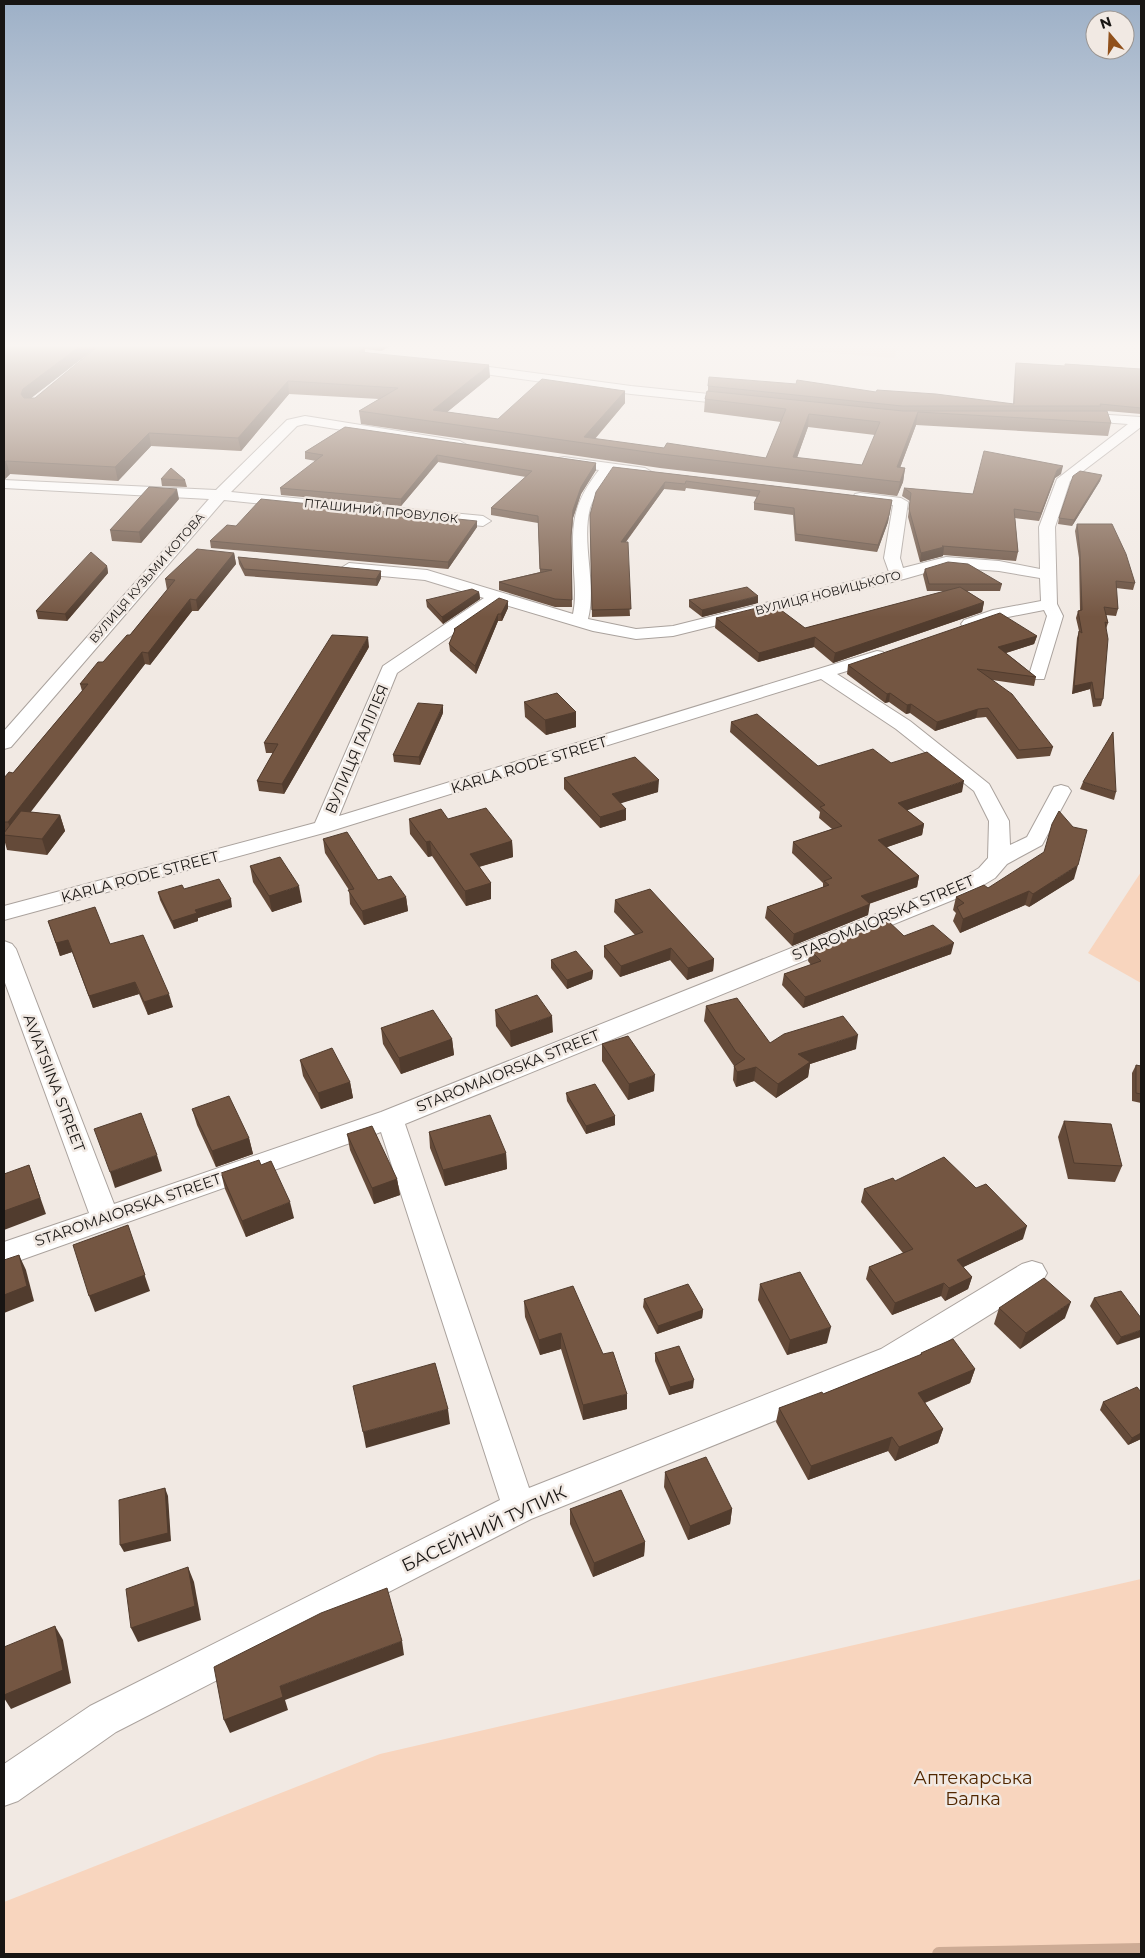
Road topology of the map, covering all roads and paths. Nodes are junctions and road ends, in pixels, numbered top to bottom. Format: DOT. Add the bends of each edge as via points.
graph roads {
  1 [pos="281,434"];
  2 [pos="390,434"];
  3 [pos="1125,434"];
  4 [pos="476,447"];
  5 [pos="550,459"];
  6 [pos="608,467"];
  7 [pos="660,474"];
  8 [pos="4,484"];
  9 [pos="220,495"];
  10 [pos="843,496"];
  11 [pos="482,521"];
  12 [pos="171,551"];
  13 [pos="190,553"];
  14 [pos="336,567"];
  15 [pos="1049,575"];
  16 [pos="898,576"];
  17 [pos="495,598"];
  18 [pos="1049,604"];
  19 [pos="578,622"];
  20 [pos="954,630"];
  21 [pos="898,649"];
  22 [pos="825,674"];
  23 [pos="1038,675"];
  24 [pos="4,743"];
  25 [pos="1061,791"];
  26 [pos="324,828"];
  27 [pos="998,859"];
  28 [pos="4,913"];
  29 [pos="4,949"];
  30 [pos="390,1119"];
  31 [pos="105,1217"];
  32 [pos="4,1254"];
  33 [pos="1032,1273"];
  34 [pos="519,1508"];
  35 [pos="4,1787"];
  1 -- 9 [label="street, ВУЛИЦЯ КУЗЬМИ КОТОВА"];
  2 -- 4 [label="street, ВУЛИЦЯ КУЗЬМИ КОТОВА"];
  3 -- 15 [label="street" via="1064,480 1047,526"];
  5 -- 6 [label="street"];
  6 -- 7 [label="street"];
  6 -- 19 [label="street" via="583,508 580,537 584,603"];
  8 -- 9 [label="street, ПТАШИНИЙ ПРОВУЛОК"];
  9 -- 11 [label="street, ПТАШИНИЙ ПРОВУЛОК"];
  9 -- 12 [label="street, ВУЛИЦЯ КУЗЬМИ КОТОВА"];
  10 -- 16 [label="street" via="902,502 892,558"];
  12 -- 13 [label="street"];
  12 -- 24 [label="street, ВУЛИЦЯ КУЗЬМИ КОТОВА"];
  14 -- 17 [label="street, ВУЛИЦЯ НОВИЦЬКОГО" via="427,576"];
  15 -- 16 [label="street, ВУЛИЦЯ НОВИЦЬКОГО" via="998,566 946,562"];
  15 -- 18 [label="street"];
  16 -- 19 [label="street, ВУЛИЦЯ НОВИЦЬКОГО" via="673,632 636,634"];
  17 -- 19 [label="street, ВУЛИЦЯ НОВИЦЬКОГО"];
  17 -- 26 [label="street, ВУЛИЦЯ ГАЛІЛЕЯ" via="389,670"];
  18 -- 20 [label="street" via="999,614"];
  18 -- 23 [label="street" via="1055,616"];
  21 -- 22 [label="street, KARLA RODE STREET"];
  22 -- 26 [label="street, KARLA RODE STREET"];
  22 -- 27 [label="street" via="903,725 982,788 999,821"];
  25 -- 27 [label="street, STAROMAIORSKA STREET" via="1035,841"];
  26 -- 28 [label="street, KARLA RODE STREET"];
  27 -- 30 [label="street, STAROMAIORSKA STREET" via="988,873 962,888"];
  29 -- 31 [label="street, AVIATSIINA STREET"];
  30 -- 31 [label="street, STAROMAIORSKA STREET"];
  30 -- 34 [label="street"];
  31 -- 32 [label="street, STAROMAIORSKA STREET"];
  33 -- 34 [label="street, БАСЕЙНИЙ ТУПИК" via="892,1359"];
  34 -- 35 [label="street, БАСЕЙНИЙ ТУПИК" via="103,1719"];
}
